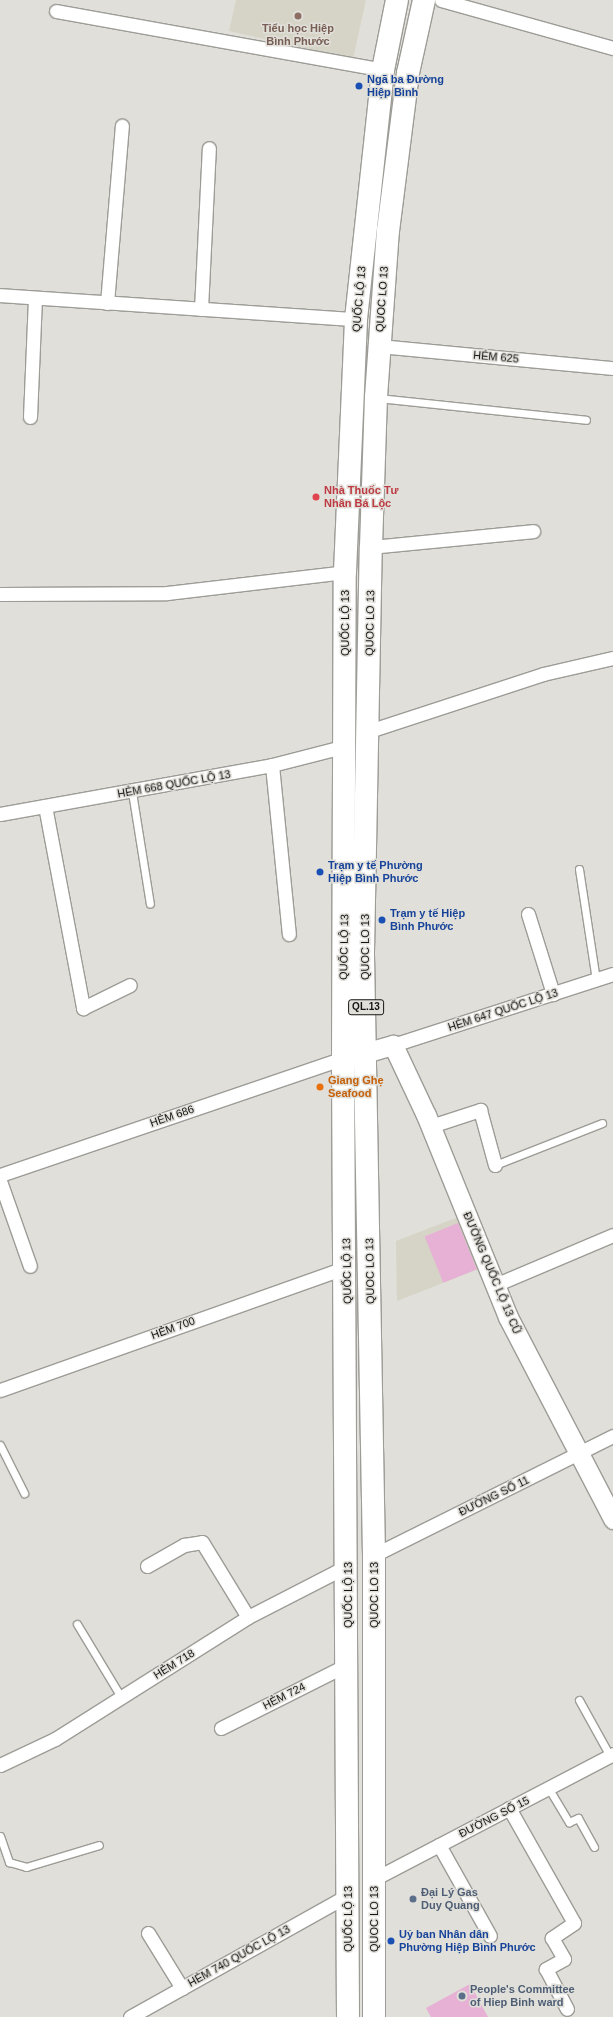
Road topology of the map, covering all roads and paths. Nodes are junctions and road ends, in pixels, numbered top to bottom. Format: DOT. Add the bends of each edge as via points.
graph roads {
  1 [pos="397,0"];
  2 [pos="424,0"];
  3 [pos="441,0"];
  4 [pos="56,11"];
  5 [pos="612,44"];
  6 [pos="383,70"];
  7 [pos="122,126"];
  8 [pos="209,148"];
  9 [pos="0,295"];
  10 [pos="35,298"];
  11 [pos="107,303"];
  12 [pos="201,309"];
  13 [pos="356,319"];
  14 [pos="379,346"];
  15 [pos="613,368"];
  16 [pos="376,397"];
  17 [pos="30,417"];
  18 [pos="586,420"];
  19 [pos="533,531"];
  20 [pos="371,547"];
  21 [pos="345,572"];
  22 [pos="0,594"];
  23 [pos="613,658"];
  24 [pos="369,731"];
  25 [pos="346,746"];
  26 [pos="272,765"];
  27 [pos="132,792"];
  28 [pos="45,806"];
  29 [pos="0,814"];
  30 [pos="579,869"];
  31 [pos="150,904"];
  32 [pos="528,914"];
  33 [pos="289,934"];
  34 [pos="613,974"];
  35 [pos="596,980"];
  36 [pos="130,984"];
  37 [pos="553,994"];
  38 [pos="393,1045"];
  39 [pos="368,1052"];
  40 [pos="343,1058"];
  41 [pos="602,1123"];
  42 [pos="431,1126"];
  43 [pos="495,1165"];
  44 [pos="0,1175"];
  45 [pos="0,1181"];
  46 [pos="613,1235"];
  47 [pos="30,1266"];
  48 [pos="347,1267"];
  49 [pos="495,1284"];
  50 [pos="0,1390"];
  51 [pos="613,1436"];
  52 [pos="0,1445"];
  53 [pos="580,1454"];
  54 [pos="24,1493"];
  55 [pos="613,1519"];
  56 [pos="374,1555"];
  57 [pos="349,1565"];
  58 [pos="147,1566"];
  59 [pos="248,1617"];
  60 [pos="77,1624"];
  61 [pos="348,1664"];
  62 [pos="121,1697"];
  63 [pos="579,1700"];
  64 [pos="220,1728"];
  65 [pos="612,1755"];
  66 [pos="0,1765"];
  67 [pos="549,1789"];
  68 [pos="509,1808"];
  69 [pos="0,1836"];
  70 [pos="99,1845"];
  71 [pos="439,1845"];
  72 [pos="594,1847"];
  73 [pos="374,1879"];
  74 [pos="348,1895"];
  75 [pos="148,1933"];
  76 [pos="490,1936"];
  77 [pos="182,1988"];
  78 [pos="567,2009"];
  79 [pos="130,2017"];
  80 [pos="348,2017"];
  81 [pos="374,2017"];
  1 -- 6 [label="highway, QUỐC LỘ 13 / QL.13"];
  2 -- 14 [label="highway, QUOC LO 13 / QL.13" via="408,73 394,173"];
  3 -- 5 [label="street"];
  4 -- 6 [label="street"];
  6 -- 13 [label="highway, QUỐC LỘ 13 / QL.13"];
  7 -- 11 [label="street"];
  8 -- 12 [label="street"];
  9 -- 10 [label="street"];
  10 -- 11 [label="street"];
  10 -- 17 [label="street"];
  11 -- 12 [label="street"];
  12 -- 13 [label="street"];
  13 -- 21 [label="highway, QUỐC LỘ 13 / QL.13"];
  14 -- 15 [label="street, HẺM 625"];
  14 -- 16 [label="highway, QUOC LO 13 / QL.13"];
  16 -- 18 [label="lane"];
  16 -- 20 [label="highway, QUOC LO 13 / QL.13"];
  19 -- 20 [label="street"];
  20 -- 24 [label="highway, QUOC LO 13 / QL.13"];
  21 -- 22 [label="street" via="166,593"];
  21 -- 25 [label="highway, QUỐC LỘ 13 / QL.13"];
  23 -- 24 [label="street" via="543,674"];
  24 -- 39 [label="highway, QUOC LO 13 / QL.13" via="364,952"];
  25 -- 26 [label="street, HẺM 668 QUỐC LỘ 13"];
  25 -- 40 [label="highway, QUỐC LỘ 13 / QL.13"];
  26 -- 27 [label="street, HẺM 668 QUỐC LỘ 13"];
  26 -- 33 [label="street"];
  27 -- 28 [label="street, HẺM 668 QUỐC LỘ 13"];
  27 -- 31 [label="lane"];
  28 -- 29 [label="street, HẺM 668 QUỐC LỘ 13"];
  28 -- 36 [label="street" via="83,1008"];
  30 -- 35 [label="lane"];
  32 -- 37 [label="street"];
  34 -- 35 [label="street, HẺM 647 QUỐC LỘ 13"];
  35 -- 37 [label="street, HẺM 647 QUỐC LỘ 13"];
  37 -- 38 [label="street, HẺM 647 QUỐC LỘ 13"];
  38 -- 39 [label="street"];
  38 -- 42 [label="street, ĐƯỜNG QUỐC LỘ 13 CŨ"];
  39 -- 40 [label="highway"];
  39 -- 56 [label="highway, QUOC LO 13 / QL.13"];
  40 -- 44 [label="street, HẺM 686"];
  40 -- 48 [label="highway, QUỐC LỘ 13 / QL.13"];
  41 -- 43 [label="lane"];
  42 -- 43 [label="street" via="480,1110"];
  42 -- 49 [label="street, ĐƯỜNG QUỐC LỘ 13 CŨ"];
  45 -- 47 [label="street"];
  46 -- 49 [label="street"];
  48 -- 50 [label="street, HẺM 700"];
  48 -- 57 [label="highway, QUỐC LỘ 13 / QL.13"];
  49 -- 53 [label="street, ĐƯỜNG QUỐC LỘ 13 CŨ" via="508,1317"];
  51 -- 53 [label="street, ĐƯỜNG SỐ 11"];
  52 -- 54 [label="lane"];
  53 -- 55 [label="street, ĐƯỜNG QUỐC LỘ 13 CŨ"];
  53 -- 56 [label="street, ĐƯỜNG SỐ 11"];
  56 -- 73 [label="highway, QUOC LO 13 / QL.13"];
  57 -- 59 [label="street, HẺM 718"];
  57 -- 61 [label="highway, QUỐC LỘ 13 / QL.13"];
  58 -- 59 [label="street" via="184,1545 202,1542"];
  59 -- 62 [label="street, HẺM 718"];
  60 -- 62 [label="lane"];
  61 -- 64 [label="street, HẺM 724"];
  61 -- 74 [label="highway, QUỐC LỘ 13 / QL.13"];
  62 -- 66 [label="street, HẺM 718" via="56,1739"];
  63 -- 65 [label="lane"];
  65 -- 67 [label="street, ĐƯỜNG SỐ 15"];
  67 -- 68 [label="street, ĐƯỜNG SỐ 15"];
  67 -- 72 [label="lane" via="569,1822 578,1818"];
  68 -- 71 [label="street, ĐƯỜNG SỐ 15"];
  68 -- 78 [label="street" via="574,1923 552,1938 564,1960 546,1969"];
  69 -- 70 [label="lane" via="9,1862 26,1867"];
  71 -- 73 [label="street, ĐƯỜNG SỐ 15"];
  71 -- 76 [label="street"];
  73 -- 81 [label="highway, QUOC LO 13 / QL.13"];
  74 -- 77 [label="street, HẺM 740 QUỐC LỘ 13"];
  74 -- 80 [label="highway, QUỐC LỘ 13 / QL.13"];
  75 -- 77 [label="street"];
  77 -- 79 [label="street, HẺM 740 QUỐC LỘ 13"];
}
